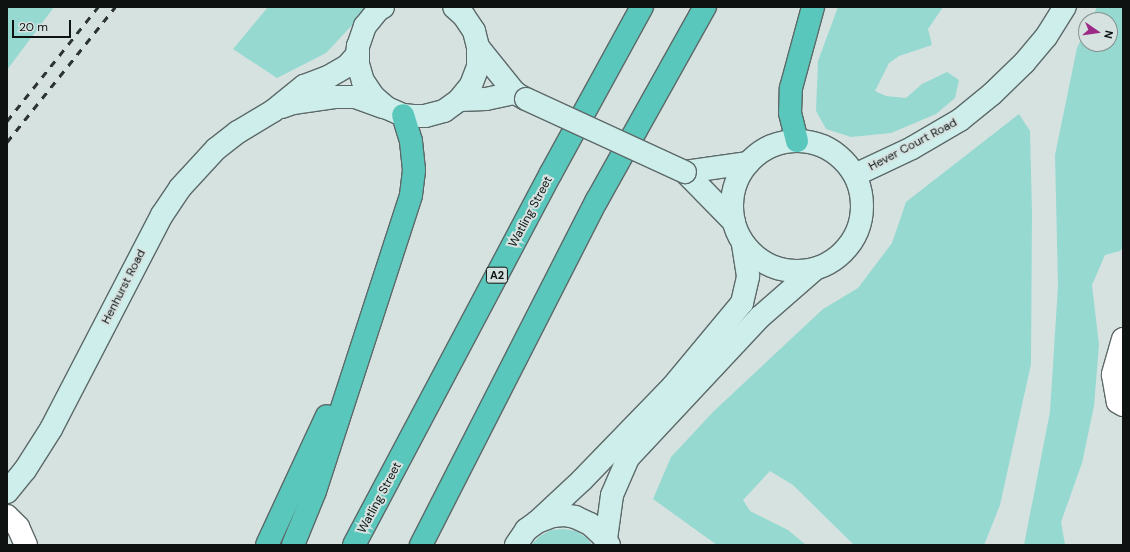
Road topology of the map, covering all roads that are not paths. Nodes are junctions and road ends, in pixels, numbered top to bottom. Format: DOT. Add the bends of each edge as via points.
graph roads {
  1 [pos="383,7"];
  2 [pos="454,7"];
  3 [pos="642,7"];
  4 [pos="705,7"];
  5 [pos="813,7"];
  6 [pos="1066,7"];
  7 [pos="358,46"];
  8 [pos="478,47"];
  9 [pos="521,96"];
  10 [pos="459,100"];
  11 [pos="274,111"];
  12 [pos="395,112"];
  13 [pos="797,141"];
  14 [pos="748,163"];
  15 [pos="685,172"];
  16 [pos="855,175"];
  17 [pos="734,222"];
  18 [pos="743,243"];
  19 [pos="815,269"];
  20 [pos="363,338"];
  21 [pos="1123,339"];
  22 [pos="1123,405"];
  23 [pos="7,492"];
  24 [pos="7,516"];
  25 [pos="537,522"];
  26 [pos="607,542"];
  27 [pos="26,545"];
  28 [pos="267,545"];
  29 [pos="293,545"];
  30 [pos="354,545"];
  31 [pos="421,545"];
  32 [pos="516,545"];
  1 -- 7 [label="street, Henhurst Road" via="365,26"];
  2 -- 8 [label="street, Henhurst Road" via="474,31"];
  3 -- 30 [label="highway, Watling Street / A2"];
  4 -- 31 [label="highway" via="597,200"];
  5 -- 13 [label="highway" via="791,88 790,113"];
  6 -- 16 [label="street, Hever Court Road" via="1024,63 960,120 912,148"];
  7 -- 11 [label="street, Henhurst Road" via="357,55 347,66 304,86"];
  7 -- 12 [label="street, Henhurst Road" via="358,64 363,81 373,96"];
  8 -- 9 [label="street"];
  8 -- 10 [label="street, Henhurst Road" via="478,67 471,85"];
  9 -- 10 [label="street"];
  9 -- 15 [label="street, bridge"];
  10 -- 12 [label="street, Henhurst Road" via="444,111 425,116"];
  11 -- 12 [label="street, Henhurst Road" via="293,103 355,97"];
  11 -- 23 [label="street, Henhurst Road" via="238,132 216,150 180,188 162,215 51,429 25,470"];
  12 -- 20 [label="highway" via="411,141 414,170 411,195"];
  13 -- 14 [label="street, Hever Court Road" via="779,143 762,151"];
  13 -- 16 [label="street, Hever Court Road" via="814,143 830,150 844,161"];
  14 -- 15 [label="street"];
  14 -- 17 [label="street, Hever Court Road" via="737,180 732,201"];
  15 -- 17 [label="street"];
  16 -- 19 [label="street, Hever Court Road" via="861,193 862,213 857,232 838,257"];
  17 -- 18 [label="street, Hever Court Road"];
  18 -- 19 [label="street, Hever Court Road" via="757,258 775,268 794,272"];
  18 -- 25 [label="street" via="748,276 742,303 673,386 582,480"];
  19 -- 26 [label="street" via="760,316 628,458 612,496"];
  20 -- 28 [label="highway"];
  20 -- 29 [label="highway" via="315,491"];
  21 -- 22 [label="street" via="1112,375 1118,402"];
  24 -- 27 [label="street" via="18,527"];
  25 -- 26 [label="street" via="559,515 575,517 595,527"];
  25 -- 32 [label="street" via="526,530"];
}
